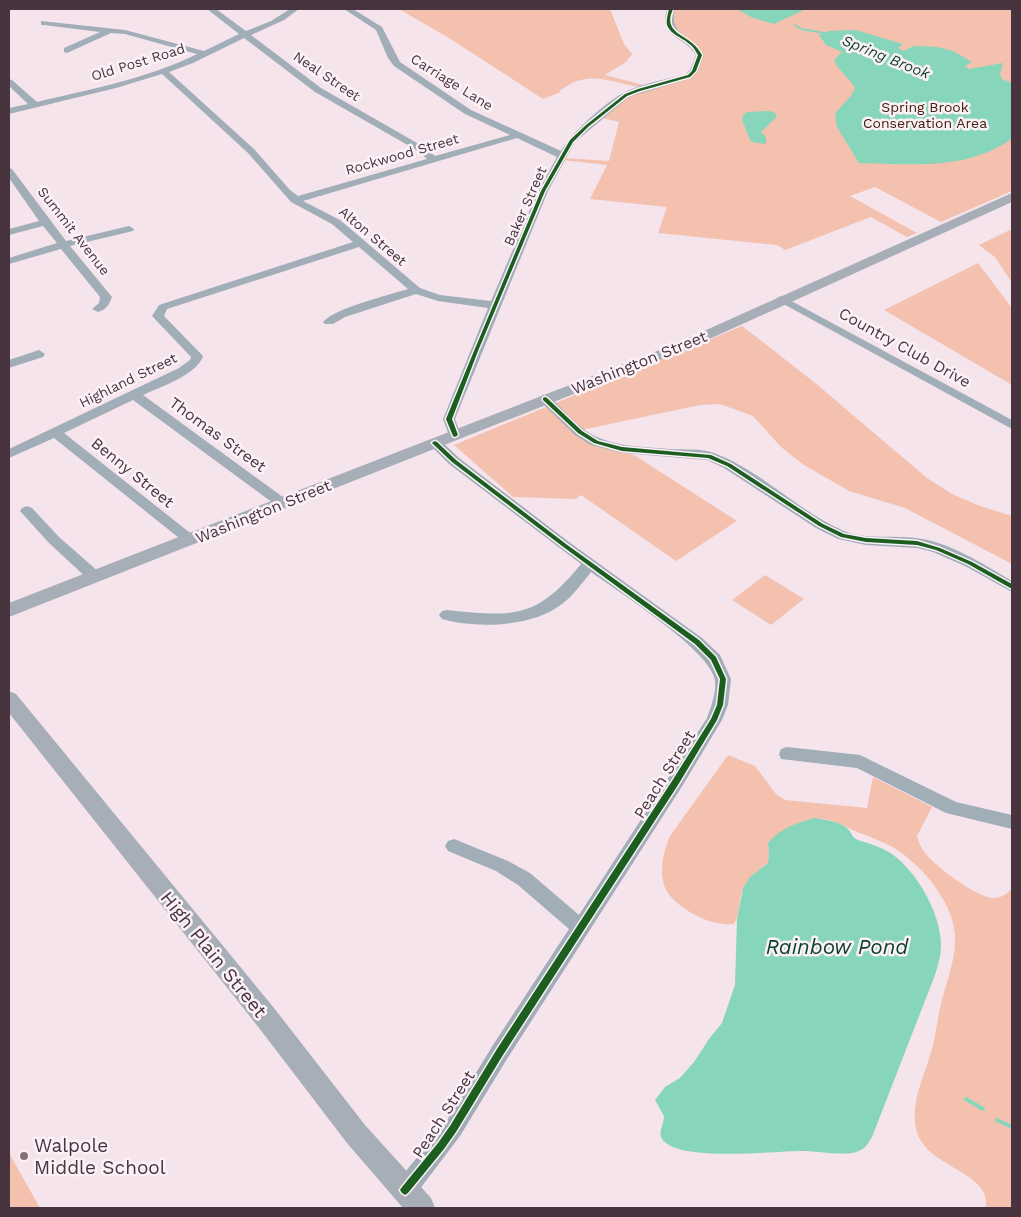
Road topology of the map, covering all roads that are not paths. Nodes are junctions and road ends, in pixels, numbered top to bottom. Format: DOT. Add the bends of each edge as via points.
graph roads {
  1 [pos="211,9"];
  2 [pos="295,9"];
  3 [pos="348,9"];
  4 [pos="671,9"];
  5 [pos="44,23"];
  6 [pos="110,30"];
  7 [pos="246,33"];
  8 [pos="67,50"];
  9 [pos="205,54"];
  10 [pos="163,71"];
  11 [pos="9,82"];
  12 [pos="35,105"];
  13 [pos="9,111"];
  14 [pos="518,135"];
  15 [pos="562,155"];
  16 [pos="433,159"];
  17 [pos="9,171"];
  18 [pos="1012,197"];
  19 [pos="295,200"];
  20 [pos="46,222"];
  21 [pos="129,229"];
  22 [pos="9,232"];
  23 [pos="360,243"];
  24 [pos="64,245"];
  25 [pos="9,261"];
  26 [pos="416,290"];
  27 [pos="782,299"];
  28 [pos="496,305"];
  29 [pos="98,309"];
  30 [pos="329,322"];
  31 [pos="39,354"];
  32 [pos="9,364"];
  33 [pos="133,394"];
  34 [pos="545,399"];
  35 [pos="1012,424"];
  36 [pos="55,432"];
  37 [pos="455,435"];
  38 [pos="435,443"];
  39 [pos="9,454"];
  40 [pos="282,503"];
  41 [pos="27,510"];
  42 [pos="189,540"];
  43 [pos="590,562"];
  44 [pos="95,577"];
  45 [pos="1012,587"];
  46 [pos="9,610"];
  47 [pos="447,615"];
  48 [pos="9,699"];
  49 [pos="786,754"];
  50 [pos="1012,822"];
  51 [pos="454,846"];
  52 [pos="581,928"];
  53 [pos="405,1190"];
  54 [pos="421,1208"];
  1 -- 7 [label="street, Neal Street"];
  2 -- 7 [label="street, Old Post Road"];
  3 -- 14 [label="street, Carriage Lane" via="378,29 397,64 468,112"];
  4 -- 15 [label="street, Baker Street" via="667,21 669,27 694,45 700,55 694,70 683,78 639,90 620,100 580,131"];
  5 -- 6 [label="street"];
  6 -- 8 [label="street"];
  6 -- 9 [label="street"];
  7 -- 9 [label="street, Old Post Road"];
  7 -- 16 [label="street, Neal Street" via="318,90 422,149"];
  9 -- 10 [label="street, Old Post Road"];
  10 -- 12 [label="street, Old Post Road"];
  10 -- 19 [label="street, Alton Street" via="251,151"];
  11 -- 12 [label="street"];
  12 -- 13 [label="street, Old Post Road"];
  14 -- 15 [label="street, Carriage Lane"];
  14 -- 16 [label="street, Rockwood Street"];
  15 -- 28 [label="street, Baker Street" via="543,191"];
  16 -- 19 [label="street, Rockwood Street"];
  17 -- 20 [label="street, Summit Avenue"];
  18 -- 27 [label="main road, Washington Street"];
  19 -- 23 [label="street, Alton Street" via="336,222"];
  20 -- 22 [label="street"];
  20 -- 24 [label="street, Summit Avenue"];
  21 -- 24 [label="street"];
  23 -- 26 [label="street, Alton Street"];
  23 -- 33 [label="street, Highland Street" via="163,307 158,316 198,358 186,369"];
  24 -- 25 [label="street"];
  24 -- 29 [label="street, Summit Avenue" via="106,297"];
  26 -- 28 [label="street, Alton Street" via="438,298"];
  26 -- 30 [label="street"];
  27 -- 34 [label="main road, Washington Street" via="680,347"];
  27 -- 35 [label="street, Country Club Drive"];
  28 -- 37 [label="street, Baker Street" via="449,420"];
  31 -- 32 [label="street"];
  33 -- 36 [label="street, Highland Street"];
  33 -- 40 [label="street, Thomas Street"];
  34 -- 37 [label="main road, Washington Street"];
  34 -- 45 [label="street" via="580,432 596,442 622,449 709,456 729,465 820,525 843,536 938,548"];
  36 -- 39 [label="street, Highland Street"];
  36 -- 42 [label="street, Benny Street"];
  37 -- 38 [label="main road, Washington Street"];
  38 -- 40 [label="main road, Washington Street"];
  38 -- 43 [label="street, Peach Street" via="454,461"];
  40 -- 42 [label="main road, Washington Street"];
  41 -- 44 [label="street"];
  42 -- 44 [label="main road, Washington Street"];
  43 -- 47 [label="street" via="564,593 542,610 514,618 480,619"];
  43 -- 52 [label="street, Peach Street" via="709,653 718,666 722,687 720,704 709,728"];
  44 -- 46 [label="main road, Washington Street"];
  48 -- 53 [label="main road, High Plain Street" via="356,1134"];
  49 -- 50 [label="street" via="860,762 952,808"];
  51 -- 52 [label="street" via="524,879"];
  52 -- 53 [label="street, Peach Street" via="445,1140"];
  53 -- 54 [label="main road, High Plain Street"];
}
